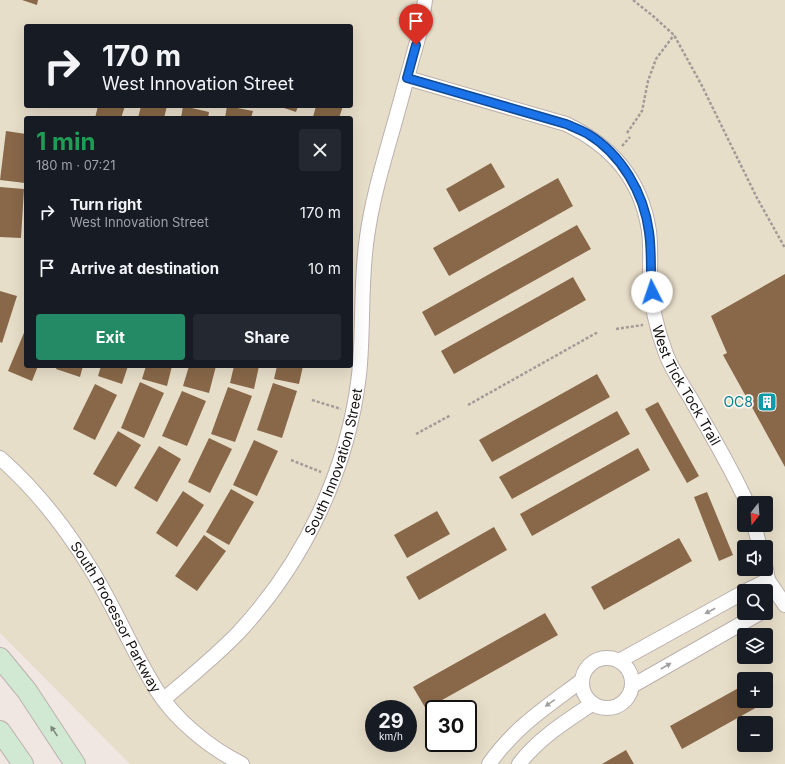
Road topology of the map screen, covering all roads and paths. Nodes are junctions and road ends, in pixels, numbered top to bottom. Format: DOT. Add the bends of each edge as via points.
graph roads {
  1 [pos="425,0"];
  2 [pos="633,0"];
  3 [pos="674,35"];
  4 [pos="407,78"];
  5 [pos="627,133"];
  6 [pos="785,248"];
  7 [pos="646,324"];
  8 [pos="616,329"];
  9 [pos="598,332"];
  10 [pos="312,400"];
  11 [pos="468,405"];
  12 [pos="341,409"];
  13 [pos="451,415"];
  14 [pos="416,434"];
  15 [pos="0,458"];
  16 [pos="291,460"];
  17 [pos="321,472"];
  18 [pos="744,496"];
  19 [pos="765,576"];
  20 [pos="768,576"];
  21 [pos="755,584"];
  22 [pos="737,596"];
  23 [pos="783,603"];
  24 [pos="773,607"];
  25 [pos="748,620"];
  26 [pos="0,658"];
  27 [pos="619,661"];
  28 [pos="581,681"];
  29 [pos="632,686"];
  30 [pos="164,699"];
  31 [pos="592,704"];
  32 [pos="0,731"];
  33 [pos="23,764"];
  34 [pos="75,764"];
  35 [pos="242,764"];
  36 [pos="489,764"];
  37 [pos="519,764"];
  1 -- 4 [label="street, South Innovation Street" via="422,28"];
  2 -- 3 [label="path"];
  3 -- 5 [label="path" via="656,59 648,81 642,111"];
  3 -- 6 [label="path" via="695,72 756,198"];
  4 -- 18 [label="street, West Tick Tock Trail" via="566,124 588,134 608,150 625,170 638,193 646,215 654,315 666,355"];
  4 -- 30 [label="street, South Innovation Street" via="373,204 362,273 362,342 358,377 346,440 328,492 298,552 263,605 211,659"];
  7 -- 8 [label="path"];
  9 -- 11 [label="path"];
  10 -- 12 [label="path"];
  13 -- 14 [label="path"];
  15 -- 30 [label="street, South Processor Parkway" via="46,507 89,565 156,690"];
  16 -- 17 [label="path"];
  19 -- 21 [label="street"];
  20 -- 23 [label="street"];
  22 -- 27 [label="street, one-way"];
  23 -- 24 [label="street"];
  29 -- 25 [label="street, one-way"];
  34 -- 26 [label="main road, one-way" via="27,691"];
  27 -- 28 [label="street" via="611,658 594,661 588,666"];
  27 -- 29 [label="street" via="629,671"];
  28 -- 31 [label="street" via="584,694"];
  28 -- 36 [label="street, one-way" via="527,720"];
  29 -- 31 [label="street" via="627,697 618,706 605,709"];
  30 -- 35 [label="street, South Processor Parkway" via="177,716 228,757"];
  31 -- 37 [label="street" via="554,729"];
  32 -- 33 [label="main road"];
}
